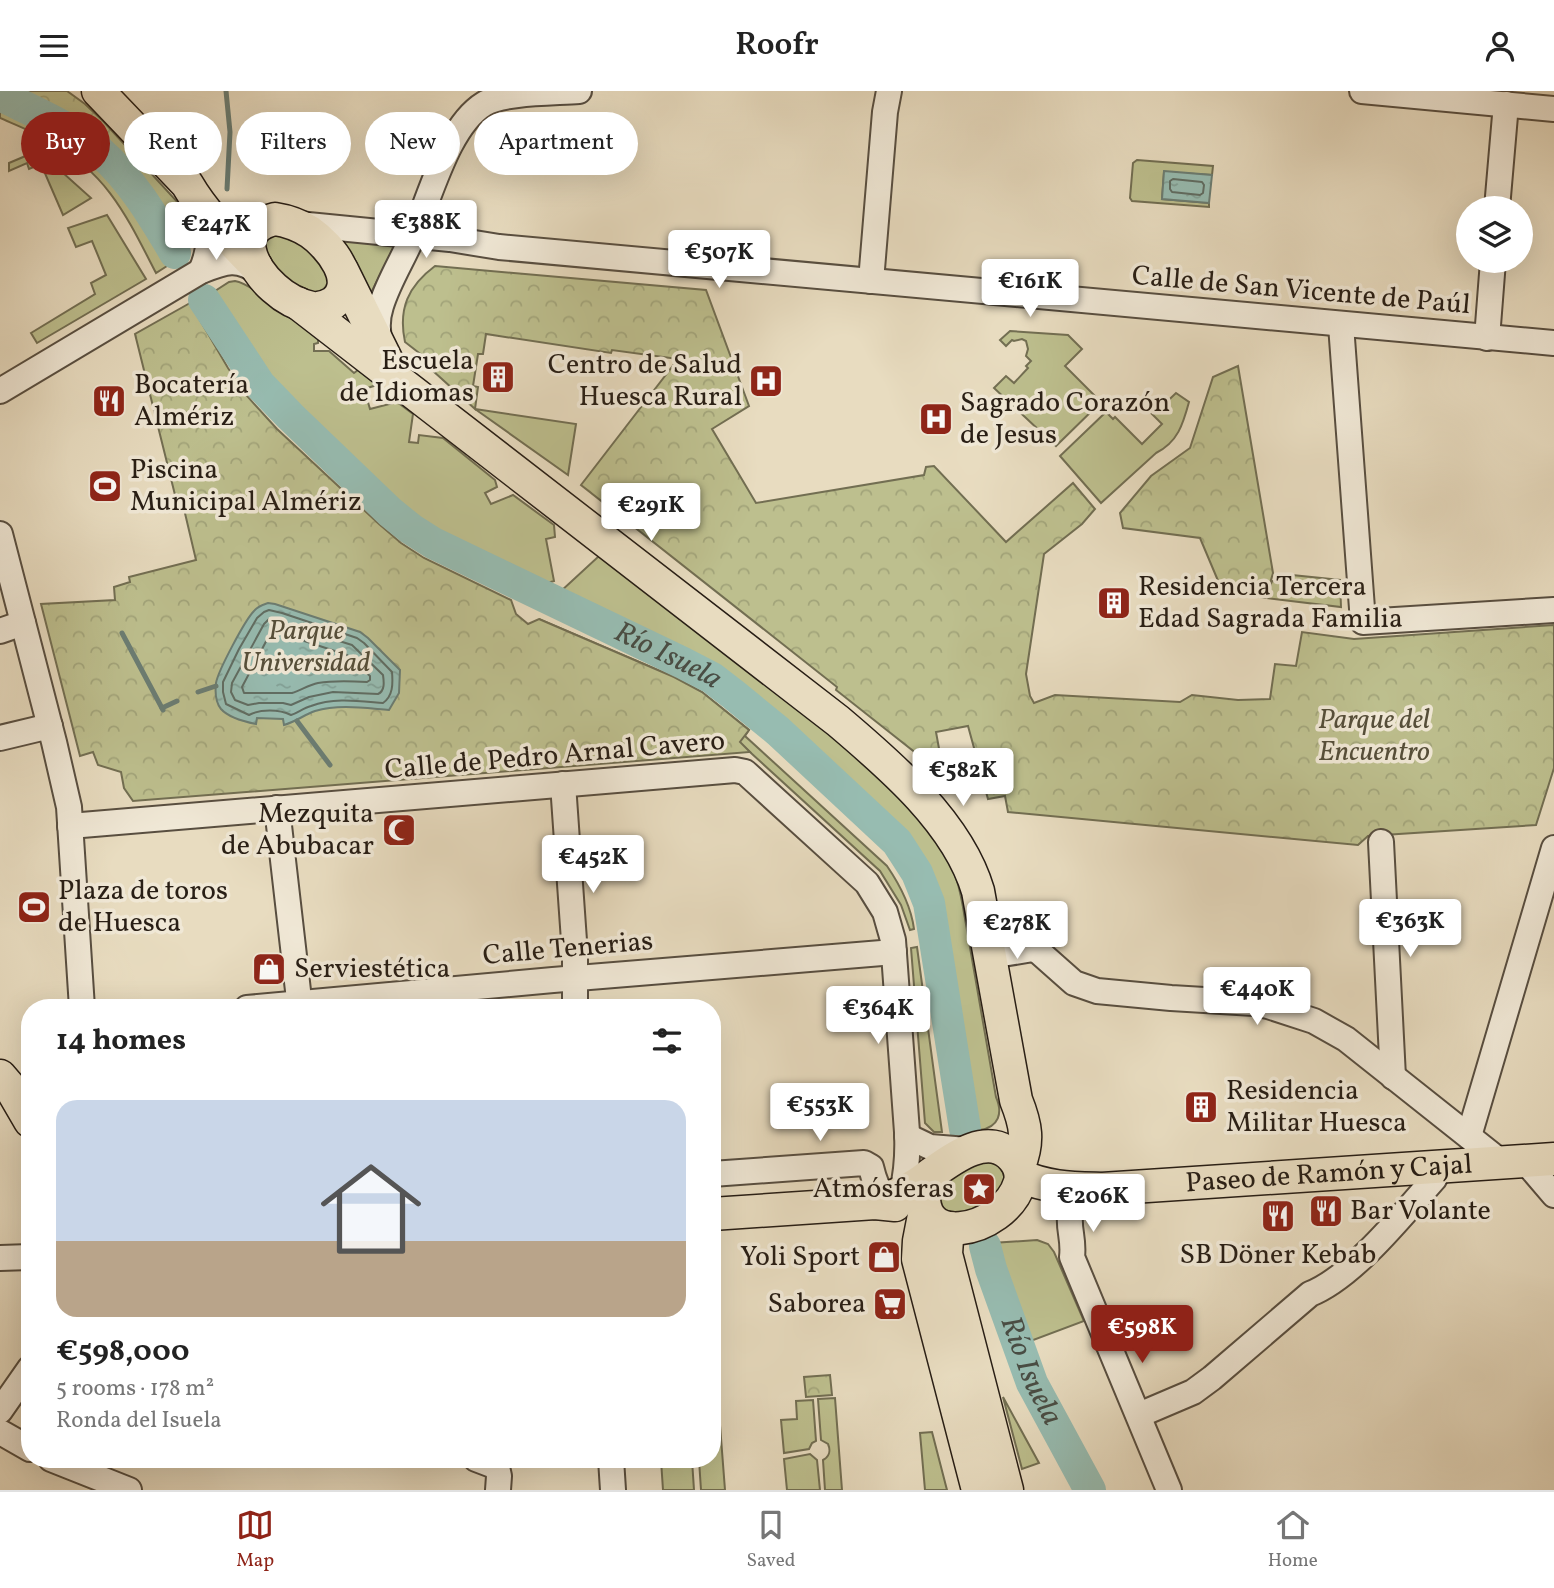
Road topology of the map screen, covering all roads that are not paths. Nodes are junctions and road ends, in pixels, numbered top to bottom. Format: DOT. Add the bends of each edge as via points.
graph roads {
  1 [pos="98,91"];
  2 [pos="579,91"];
  3 [pos="889,91"];
  4 [pos="1362,91"];
  5 [pos="1506,104"];
  6 [pos="1554,109"];
  7 [pos="460,129"];
  8 [pos="435,175"];
  9 [pos="437,175"];
  10 [pos="191,191"];
  11 [pos="1498,196"];
  12 [pos="278,221"];
  13 [pos="339,229"];
  14 [pos="413,235"];
  15 [pos="233,242"];
  16 [pos="499,247"];
  17 [pos="342,270"];
  18 [pos="201,271"];
  19 [pos="258,271"];
  20 [pos="395,271"];
  21 [pos="1492,273"];
  22 [pos="871,281"];
  23 [pos="308,306"];
  24 [pos="360,306"];
  25 [pos="1341,325"];
  26 [pos="1487,338"];
  27 [pos="1554,344"];
  28 [pos="388,363"];
  29 [pos="0,391"];
  30 [pos="0,534"];
  31 [pos="1554,610"];
  32 [pos="12,627"];
  33 [pos="50,726"];
  34 [pos="0,739"];
  35 [pos="563,784"];
  36 [pos="277,808"];
  37 [pos="71,825"];
  38 [pos="1381,842"];
  39 [pos="1554,848"];
  40 [pos="894,952"];
  41 [pos="990,956"];
  42 [pos="574,978"];
  43 [pos="81,999"];
  44 [pos="299,999"];
  45 [pos="361,999"];
  46 [pos="575,999"];
  47 [pos="1394,1077"];
  48 [pos="1016,1100"];
  49 [pos="907,1136"];
  50 [pos="1469,1136"];
  51 [pos="973,1149"];
  52 [pos="1526,1161"];
  53 [pos="1441,1166"];
  54 [pos="1020,1171"];
  55 [pos="721,1173"];
  56 [pos="1089,1194"];
  57 [pos="1554,1195"];
  58 [pos="912,1199"];
  59 [pos="721,1213"];
  60 [pos="996,1215"];
  61 [pos="21,1257"];
  62 [pos="0,1258"];
  63 [pos="21,1381"];
  64 [pos="0,1411"];
  65 [pos="1139,1415"];
  66 [pos="0,1432"];
  67 [pos="21,1444"];
  68 [pos="74,1468"];
  69 [pos="497,1468"];
  70 [pos="612,1468"];
  71 [pos="129,1490"];
  72 [pos="498,1490"];
  73 [pos="613,1490"];
  74 [pos="978,1490"];
  75 [pos="1007,1490"];
  76 [pos="1169,1490"];
  1 -- 10 [label="main road"];
  2 -- 7 [label="street" via="509,95 486,102"];
  3 -- 22 [label="street"];
  4 -- 5 [label="street"];
  5 -- 6 [label="street"];
  5 -- 11 [label="street"];
  8 -- 13 [label="street" via="399,216 386,223"];
  9 -- 14 [label="street"];
  10 -- 12 [label="main road" via="194,188 231,215"];
  10 -- 15 [label="main road"];
  10 -- 18 [label="street" via="209,237"];
  12 -- 13 [label="street, Calle de San Vicente de Paúl"];
  12 -- 15 [label="street" via="254,225"];
  12 -- 17 [label="main road" via="311,233"];
  12 -- 19 [label="main road" via="256,228 250,237 248,248"];
  13 -- 14 [label="street, Calle de San Vicente de Paúl"];
  14 -- 16 [label="street, Calle de San Vicente de Paúl"];
  14 -- 20 [label="street"];
  15 -- 18 [label="street"];
  15 -- 19 [label="main road"];
  16 -- 20 [label="street, Calle de San Vicente de Paúl" via="432,248 407,259"];
  16 -- 22 [label="street, Calle de San Vicente de Paúl"];
  17 -- 23 [label="main road" via="343,290 337,299 328,306"];
  17 -- 24 [label="main road"];
  18 -- 19 [label="street" via="233,261"];
  18 -- 29 [label="street"];
  19 -- 23 [label="main road" via="282,295"];
  20 -- 24 [label="street, Calle de San Vicente de Paúl" via="379,294"];
  20 -- 28 [label="street" via="378,322"];
  21 -- 26 [label="street"];
  22 -- 25 [label="street, Calle de San Vicente de Paúl"];
  23 -- 24 [label="street" via="342,310"];
  23 -- 28 [label="main road"];
  24 -- 28 [label="main road"];
  25 -- 26 [label="street, Calle de San Vicente de Paúl"];
  25 -- 31 [label="street" via="1363,622"];
  26 -- 27 [label="street, Calle de San Vicente de Paúl"];
  28 -- 41 [label="main road" via="838,721 913,790 968,863"];
  30 -- 32 [label="street"];
  32 -- 33 [label="street"];
  33 -- 34 [label="street"];
  33 -- 37 [label="street"];
  35 -- 36 [label="street, Calle de Pedro Arnal Cavero"];
  35 -- 40 [label="street, Calle de Pedro Arnal Cavero" via="745,772 867,883 885,912"];
  35 -- 42 [label="street"];
  36 -- 37 [label="street, Calle de Pedro Arnal Cavero"];
  36 -- 44 [label="street"];
  37 -- 43 [label="street"];
  38 -- 47 [label="street"];
  39 -- 50 [label="street"];
  40 -- 42 [label="street, Calle Tenerias"];
  40 -- 49 [label="street, Calle de Pedro Arnal Cavero"];
  41 -- 47 [label="street" via="1033,949 1074,983 1097,991 1268,1006 1314,1021 1346,1039"];
  41 -- 48 [label="main road"];
  42 -- 45 [label="street, Calle Tenerias"];
  42 -- 46 [label="street"];
  47 -- 50 [label="street"];
  48 -- 51 [label="main road" via="1005,1132"];
  48 -- 54 [label="main road" via="1026,1133"];
  49 -- 51 [label="street" via="930,1147"];
  49 -- 58 [label="street, Calle de Pedro Arnal Cavero" via="906,1174"];
  49 -- 58 [label="street, Calle de Pedro Arnal Cavero" via="921,1164"];
  50 -- 52 [label="street"];
  51 -- 54 [label="main road, Paseo de Ramón y Cajal" via="1006,1152"];
  51 -- 58 [label="main road" via="950,1160"];
  52 -- 53 [label="main road, Paseo de Ramón y Cajal"];
  52 -- 57 [label="street"];
  53 -- 56 [label="main road, Paseo de Ramón y Cajal"];
  53 -- 65 [label="street" via="1364,1256 1324,1289 1310,1294 1193,1392"];
  54 -- 56 [label="main road, Paseo de Ramón y Cajal" via="1046,1185"];
  54 -- 60 [label="main road" via="1014,1197"];
  55 -- 58 [label="street" via="864,1163 871,1167 878,1190"];
  56 -- 60 [label="main road, Paseo de Ramón y Cajal"];
  56 -- 65 [label="street" via="1072,1205 1072,1257"];
  58 -- 59 [label="main road, Paseo de Ramón y Cajal"];
  58 -- 60 [label="main road, Paseo de Ramón y Cajal" via="971,1227"];
  58 -- 74 [label="main road" via="899,1212 907,1219"];
  58 -- 75 [label="main road" via="947,1239 946,1255"];
  61 -- 62 [label="street"];
  63 -- 64 [label="street"];
  65 -- 76 [label="street"];
  66 -- 67 [label="street"];
  68 -- 71 [label="street"];
  69 -- 72 [label="street"];
  70 -- 73 [label="street"];
}
